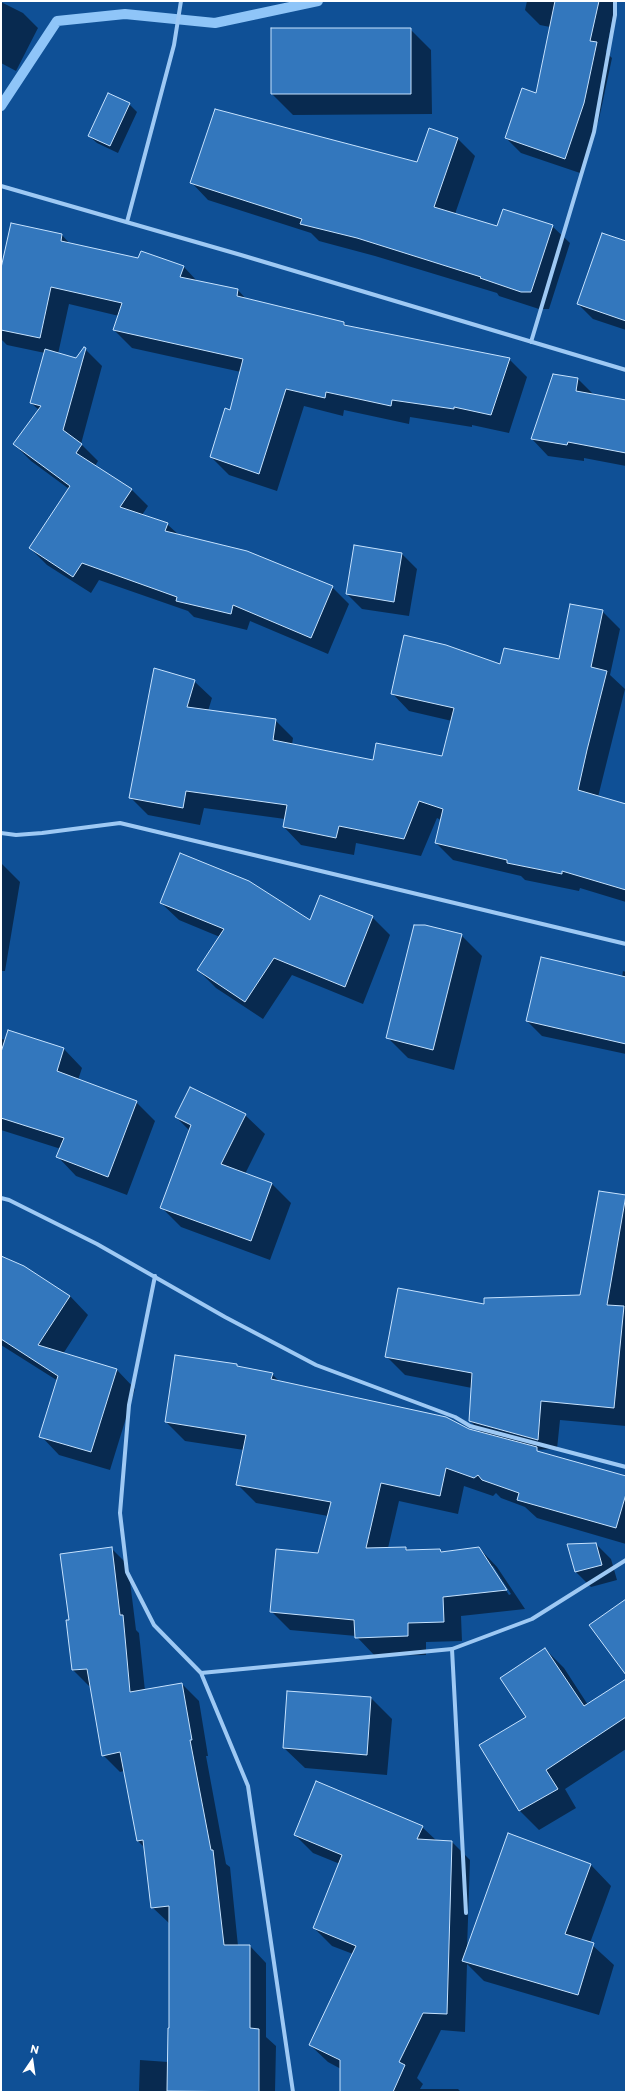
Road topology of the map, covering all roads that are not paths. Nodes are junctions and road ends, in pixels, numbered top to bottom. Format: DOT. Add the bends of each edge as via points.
graph roads {
  1 [pos="615,1"];
  2 [pos="181,2"];
  3 [pos="1,186"];
  4 [pos="126,222"];
  5 [pos="531,342"];
  6 [pos="626,370"];
  7 [pos="1,833"];
  8 [pos="626,944"];
  9 [pos="1,1198"];
  10 [pos="155,1276"];
  11 [pos="626,1467"];
  12 [pos="626,1560"];
  13 [pos="452,1649"];
  14 [pos="201,1673"];
  15 [pos="466,1913"];
  16 [pos="293,2092"];
  1 -- 5 [label="street" via="615,15 594,132"];
  2 -- 4 [label="street" via="174,45"];
  3 -- 4 [label="street"];
  4 -- 5 [label="street"];
  5 -- 6 [label="street"];
  7 -- 8 [label="street" via="42,833 120,823"];
  9 -- 10 [label="street" via="90,1240"];
  10 -- 11 [label="street" via="225,1317 316,1365 455,1417 470,1426"];
  10 -- 14 [label="street" via="128,1405 120,1513 127,1572 154,1625"];
  12 -- 13 [label="street" via="532,1619"];
  13 -- 14 [label="street"];
  13 -- 15 [label="street"];
  14 -- 16 [label="street" via="248,1786"];
}
